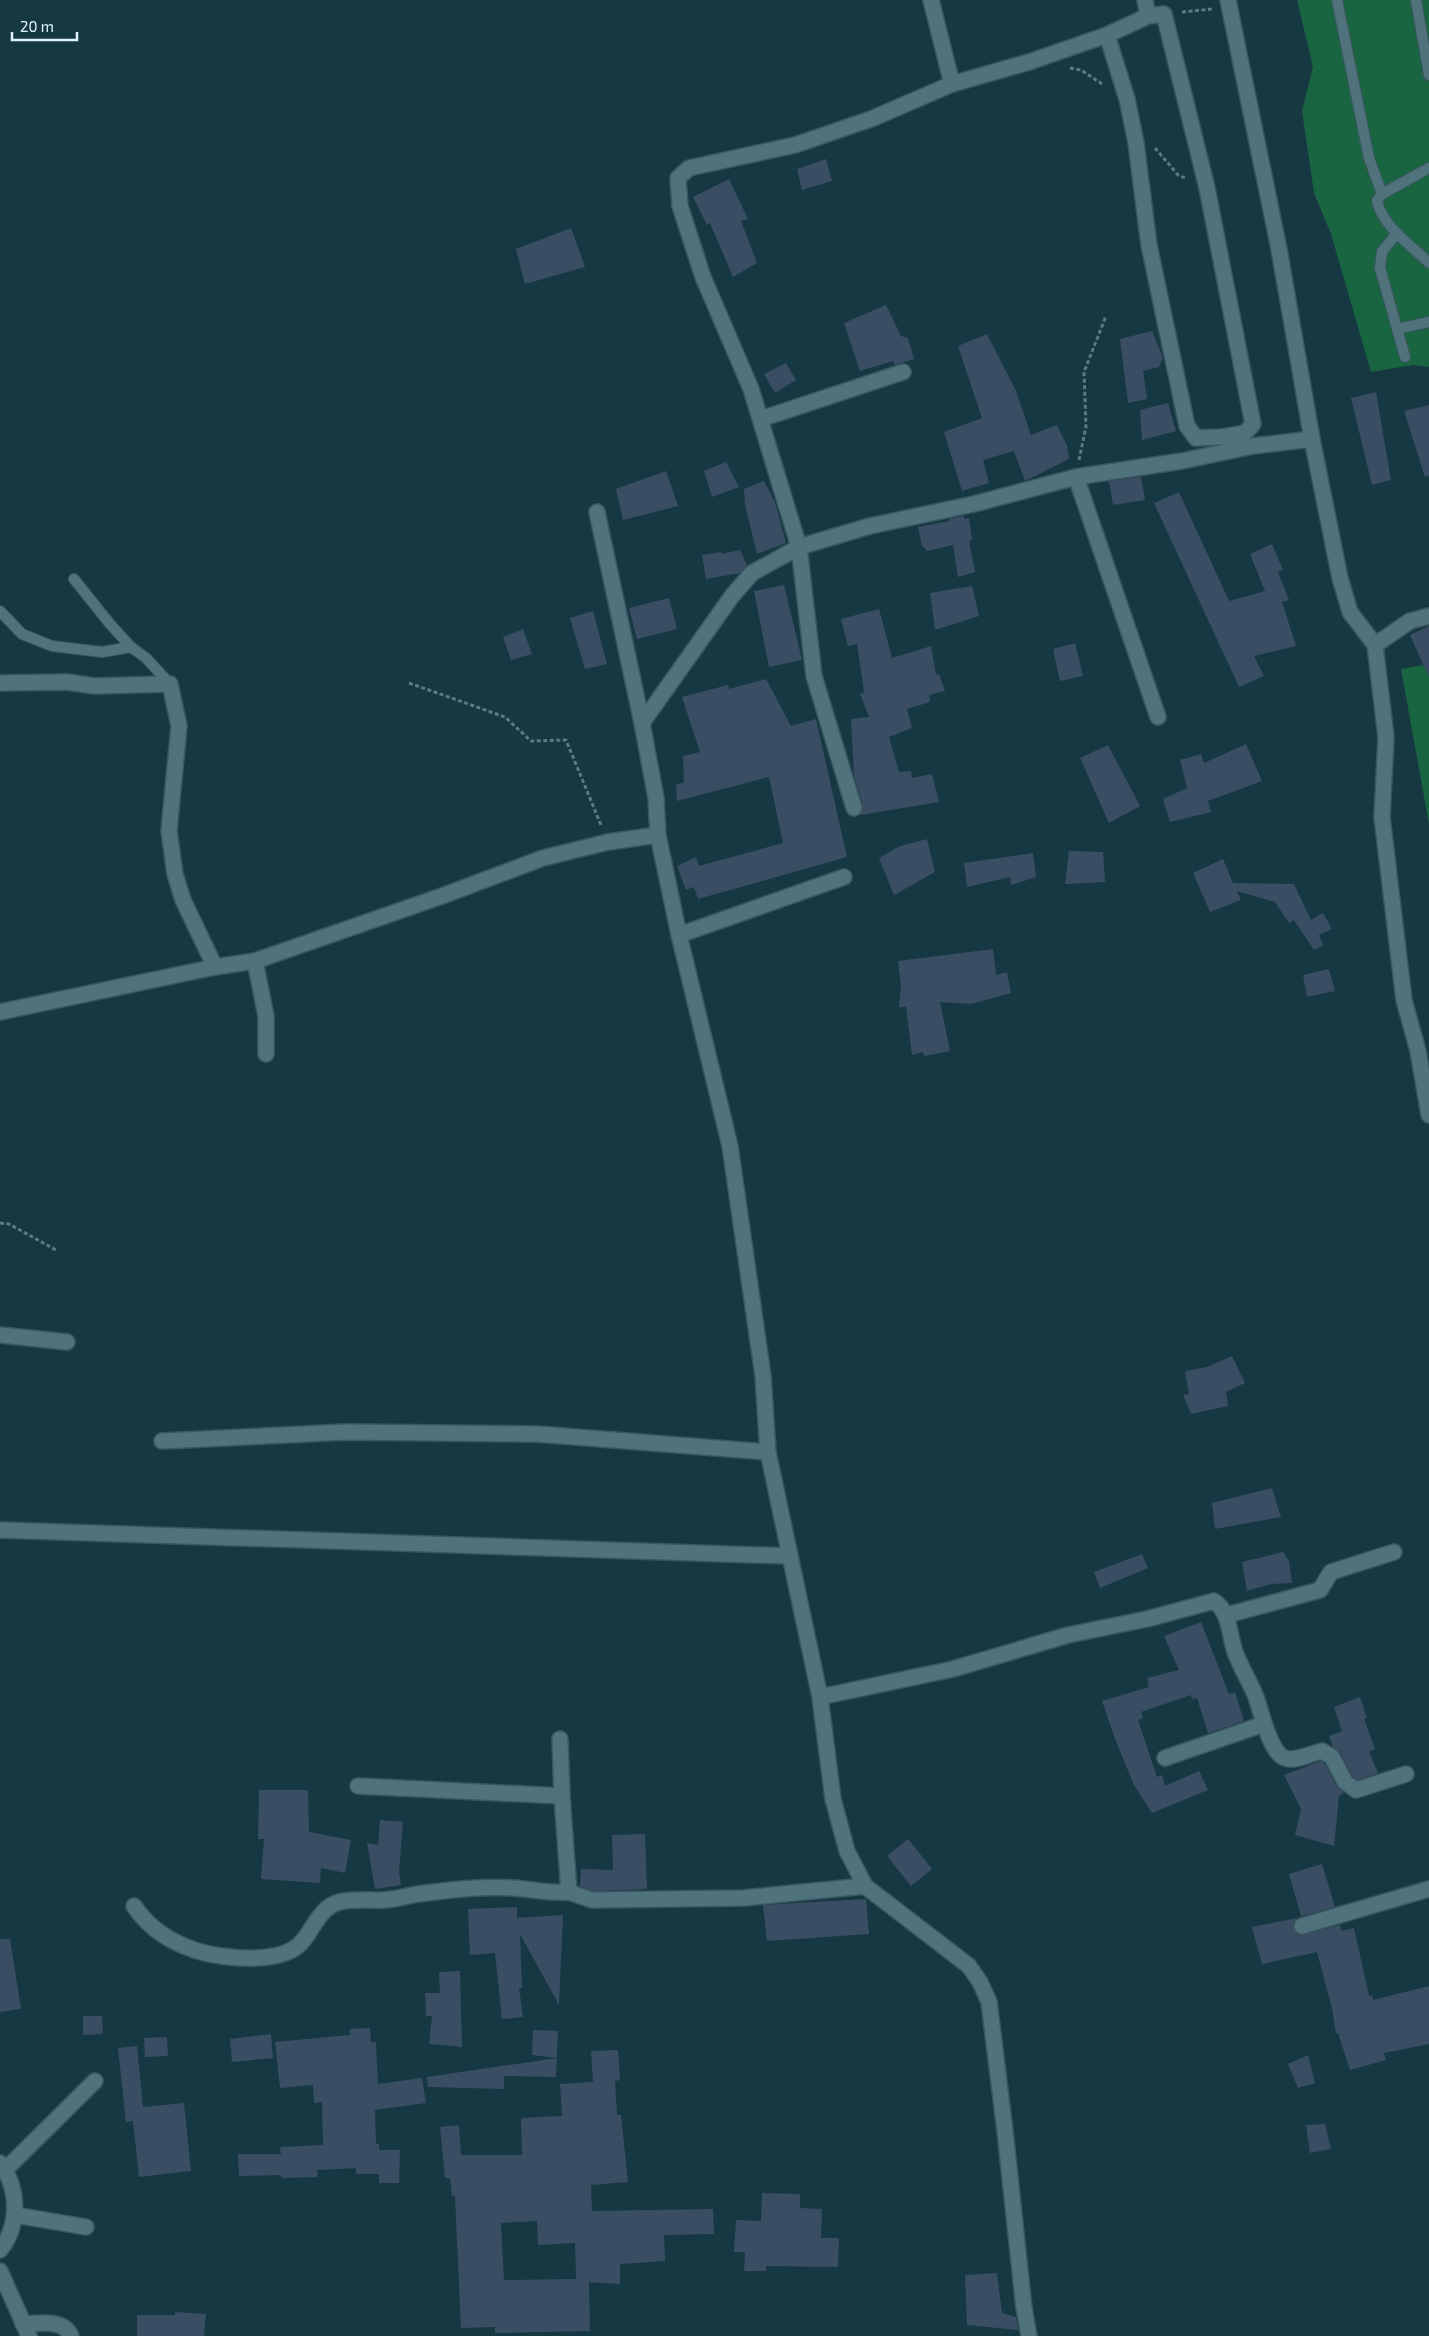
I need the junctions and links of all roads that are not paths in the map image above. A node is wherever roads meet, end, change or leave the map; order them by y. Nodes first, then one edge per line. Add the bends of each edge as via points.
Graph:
1 (931, 0) edge
2 (1145, 0) edge
3 (1337, 0) edge
4 (1416, 0) edge
5 (1229, 3) edge
6 (1148, 16) junction
7 (1107, 35) junction
8 (1429, 75) edge
9 (952, 84) junction
10 (1429, 168) edge
11 (1382, 194) junction
12 (1397, 233) junction
13 (1429, 263) edge
14 (1429, 322) edge
15 (1396, 330) junction
16 (1405, 357) dead end
17 (903, 372) dead end
18 (761, 419) junction
19 (1312, 439) junction
20 (1076, 477) junction
21 (597, 512) dead end
22 (799, 547) junction
23 (74, 578) dead end
24 (0, 611) edge
25 (1429, 616) edge
26 (1375, 645) junction
27 (131, 647) junction
28 (0, 683) edge
29 (170, 684) junction
30 (1158, 717) dead end
31 (642, 724) junction
32 (854, 808) dead end
33 (658, 834) junction
34 (844, 877) dead end
35 (679, 934) junction
36 (255, 961) junction
37 (215, 967) junction
38 (0, 1012) edge
39 (266, 1054) dead end
40 (1429, 1115) edge
41 (0, 1335) edge
42 (67, 1342) dead end
43 (162, 1441) dead end
44 (768, 1452) junction
45 (0, 1530) edge
46 (1394, 1552) dead end
47 (790, 1556) junction
48 (1227, 1615) junction
49 (820, 1697) junction
50 (1264, 1724) junction
51 (560, 1739) dead end
52 (1165, 1758) dead end
53 (1406, 1774) dead end
54 (358, 1786) dead end
55 (562, 1796) junction
56 (864, 1886) junction
57 (1429, 1889) edge
58 (570, 1892) junction
59 (134, 1906) dead end
60 (1302, 1926) dead end
61 (95, 2081) dead end
62 (2, 2166) edge
63 (15, 2215) junction
64 (86, 2227) dead end
65 (0, 2250) edge
66 (0, 2271) edge
67 (26, 2330) edge
68 (72, 2336) edge
69 (1029, 2336) edge

1 - 9 street
2 - 6 street
3 - 11 lane via 1369,158
4 - 8 lane
5 - 19 street via 1279,249
6 - 7 street
6 - 7 street via 1164,14 1207,188 1253,424 1245,433 1196,438 1187,426 1149,245 1136,143
7 - 9 street
9 - 18 street via 871,119 804,142 689,168 678,178 680,206 703,277
10 - 11 lane
11 - 12 lane via 1377,201 1380,212
12 - 13 lane
12 - 15 lane via 1382,252 1380,268
14 - 15 lane
15 - 16 lane
17 - 18 street
18 - 22 street
19 - 20 street
19 - 26 street via 1350,612
20 - 22 street via 974,504 870,526
20 - 30 street
21 - 31 street
22 - 31 street via 752,573 732,596
22 - 32 street via 814,676
23 - 27 lane
24 - 27 lane via 22,634 52,646 102,652
25 - 26 street via 1410,621
26 - 40 street via 1386,736 1382,817 1404,1000 1418,1052
27 - 29 lane
28 - 29 street
29 - 37 street via 179,726 169,831 175,874 183,900
31 - 33 street via 656,798
33 - 35 street
33 - 36 street via 543,858
34 - 35 street
35 - 44 street via 730,1146 762,1376
36 - 37 street
36 - 39 street via 266,1016
37 - 38 street
41 - 42 street
43 - 44 street via 346,1432 537,1434
44 - 47 street
45 - 47 street
46 - 48 street via 1331,1572 1320,1590
47 - 49 street
48 - 49 street via 1214,1601 1068,1635 953,1669
48 - 50 street via 1228,1630 1241,1669
49 - 56 street via 833,1799 847,1851
50 - 52 street
50 - 53 street via 1278,1753 1284,1758 1293,1759 1322,1750 1332,1757 1346,1782 1356,1790
51 - 55 street
54 - 55 street
55 - 58 street
56 - 58 street via 743,1898 592,1900
56 - 69 street via 968,1966 989,2002
57 - 60 street
58 - 59 street via 462,1889 385,1900 338,1902 321,1913 309,1934 293,1950 254,1959 185,1947 162,1934
61 - 62 street
62 - 63 street via 12,2184
63 - 64 street
63 - 65 street via 11,2231
66 - 67 street
67 - 68 street via 42,2323 60,2325

